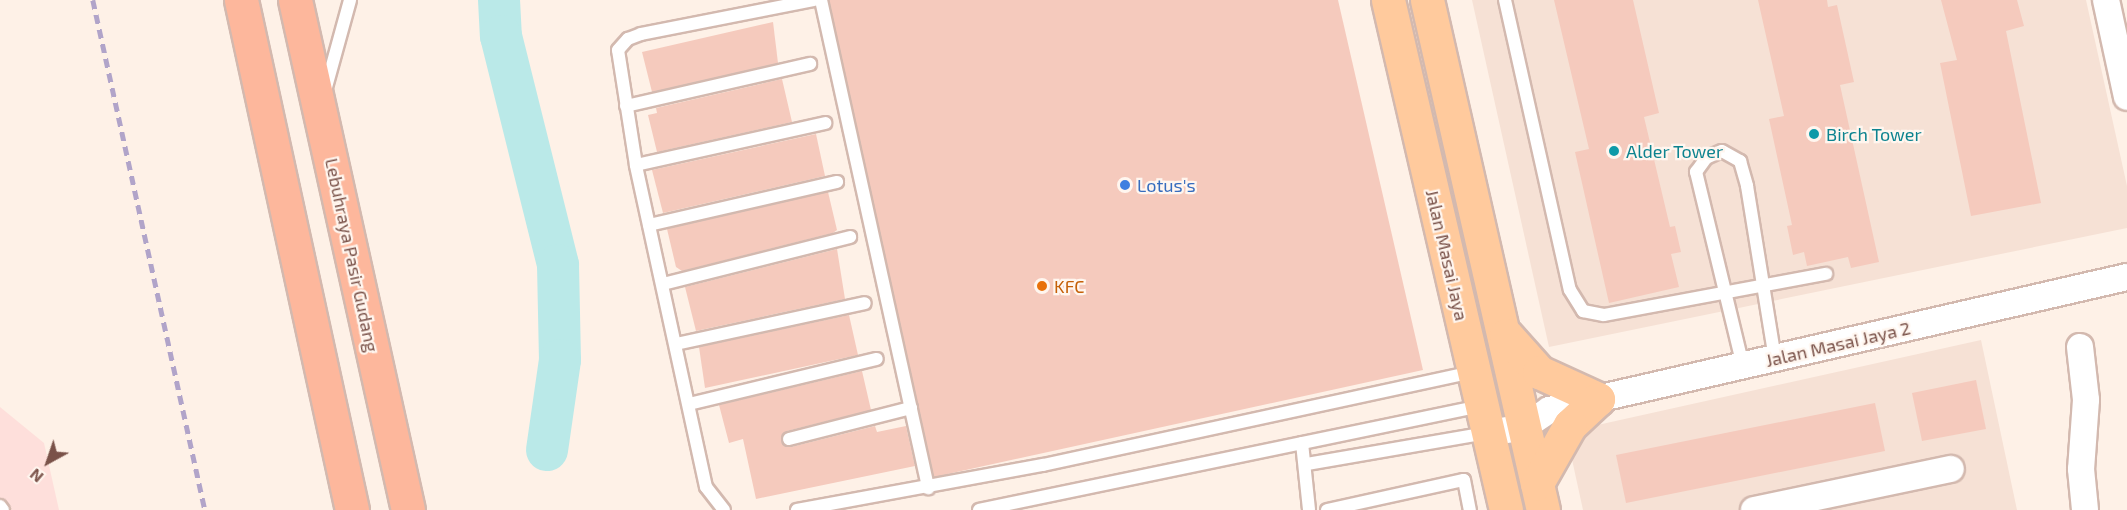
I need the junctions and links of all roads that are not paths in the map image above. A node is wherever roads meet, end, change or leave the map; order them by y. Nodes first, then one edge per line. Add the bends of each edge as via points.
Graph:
1 (242, 0) edge
2 (295, 0) edge
3 (350, 0) edge
4 (814, 0) edge
5 (821, 0) edge
6 (1388, 0) edge
7 (1427, 0) edge
8 (1505, 0) edge
9 (2106, 0) edge
10 (821, 62) junction
11 (2127, 97) edge
12 (626, 106) junction
13 (320, 110) junction
14 (835, 121) junction
15 (636, 165) junction
16 (848, 179) junction
17 (649, 225) junction
18 (860, 235) junction
19 (1826, 273) dead end
20 (2127, 278) edge
21 (663, 284) junction
22 (1761, 288) junction
23 (1726, 294) junction
24 (875, 301) junction
25 (1502, 331) junction
26 (676, 344) junction
27 (2080, 347) dead end
28 (887, 356) junction
29 (1775, 358) junction
30 (1743, 366) junction
31 (1474, 372) junction
32 (1598, 399) junction
33 (689, 404) junction
34 (911, 408) junction
35 (1530, 412) junction
36 (1485, 419) junction
37 (789, 439) dead end
38 (1302, 443) junction
39 (1307, 464) junction
40 (1951, 469) dead end
41 (928, 488) junction
42 (1540, 497) edge
43 (0, 506) edge
44 (3, 510) edge
45 (352, 510) edge
46 (408, 510) edge
47 (724, 510) edge
48 (797, 510) edge
49 (979, 510) edge
50 (1309, 510) edge
51 (1327, 510) edge
52 (1470, 510) edge
53 (1506, 510) edge
54 (1754, 510) edge
55 (2085, 510) edge

1 - 45 highway
2 - 13 highway, Lebuhraya Pasir Gudang
3 - 13 lane
4 - 12 lane via 628,39 618,50
5 - 10 lane
6 - 31 main road, Jalan Masai Jaya
7 - 25 main road, Jalan Masai Jaya
8 - 23 lane via 1570,290 1582,311 1604,315
9 - 11 street
10 - 12 lane
10 - 14 lane
12 - 15 lane
13 - 46 highway, Lebuhraya Pasir Gudang
14 - 15 lane
14 - 16 lane
15 - 17 lane
16 - 17 lane
16 - 18 lane
17 - 21 lane
18 - 21 lane
18 - 24 lane
19 - 22 lane
20 - 29 street, Jalan Masai Jaya 2
21 - 26 lane
22 - 23 lane
22 - 23 lane via 1740,161 1722,151 1706,158 1696,172
22 - 29 lane
23 - 30 lane
24 - 26 lane
24 - 28 lane
25 - 32 main road via 1539,372
25 - 35 main road, Jalan Masai Jaya
26 - 33 lane
27 - 55 street via 2086,400 2081,469
28 - 33 lane
28 - 34 lane
29 - 30 street, Jalan Masai Jaya 2
30 - 32 street, Jalan Masai Jaya 2
31 - 36 main road, Jalan Masai Jaya
31 - 41 lane
32 - 35 street, Jalan Masai Jaya 2
32 - 42 main road via 1559,439
33 - 47 lane via 706,487
34 - 37 lane
34 - 41 lane
35 - 36 street, Jalan Masai Jaya 2
35 - 42 main road, Jalan Masai Jaya
36 - 38 lane
36 - 39 lane
36 - 53 main road, Jalan Masai Jaya
38 - 39 lane
38 - 49 lane
39 - 50 lane
40 - 54 street
41 - 48 lane
43 - 44 lane
51 - 52 lane via 1464,480

